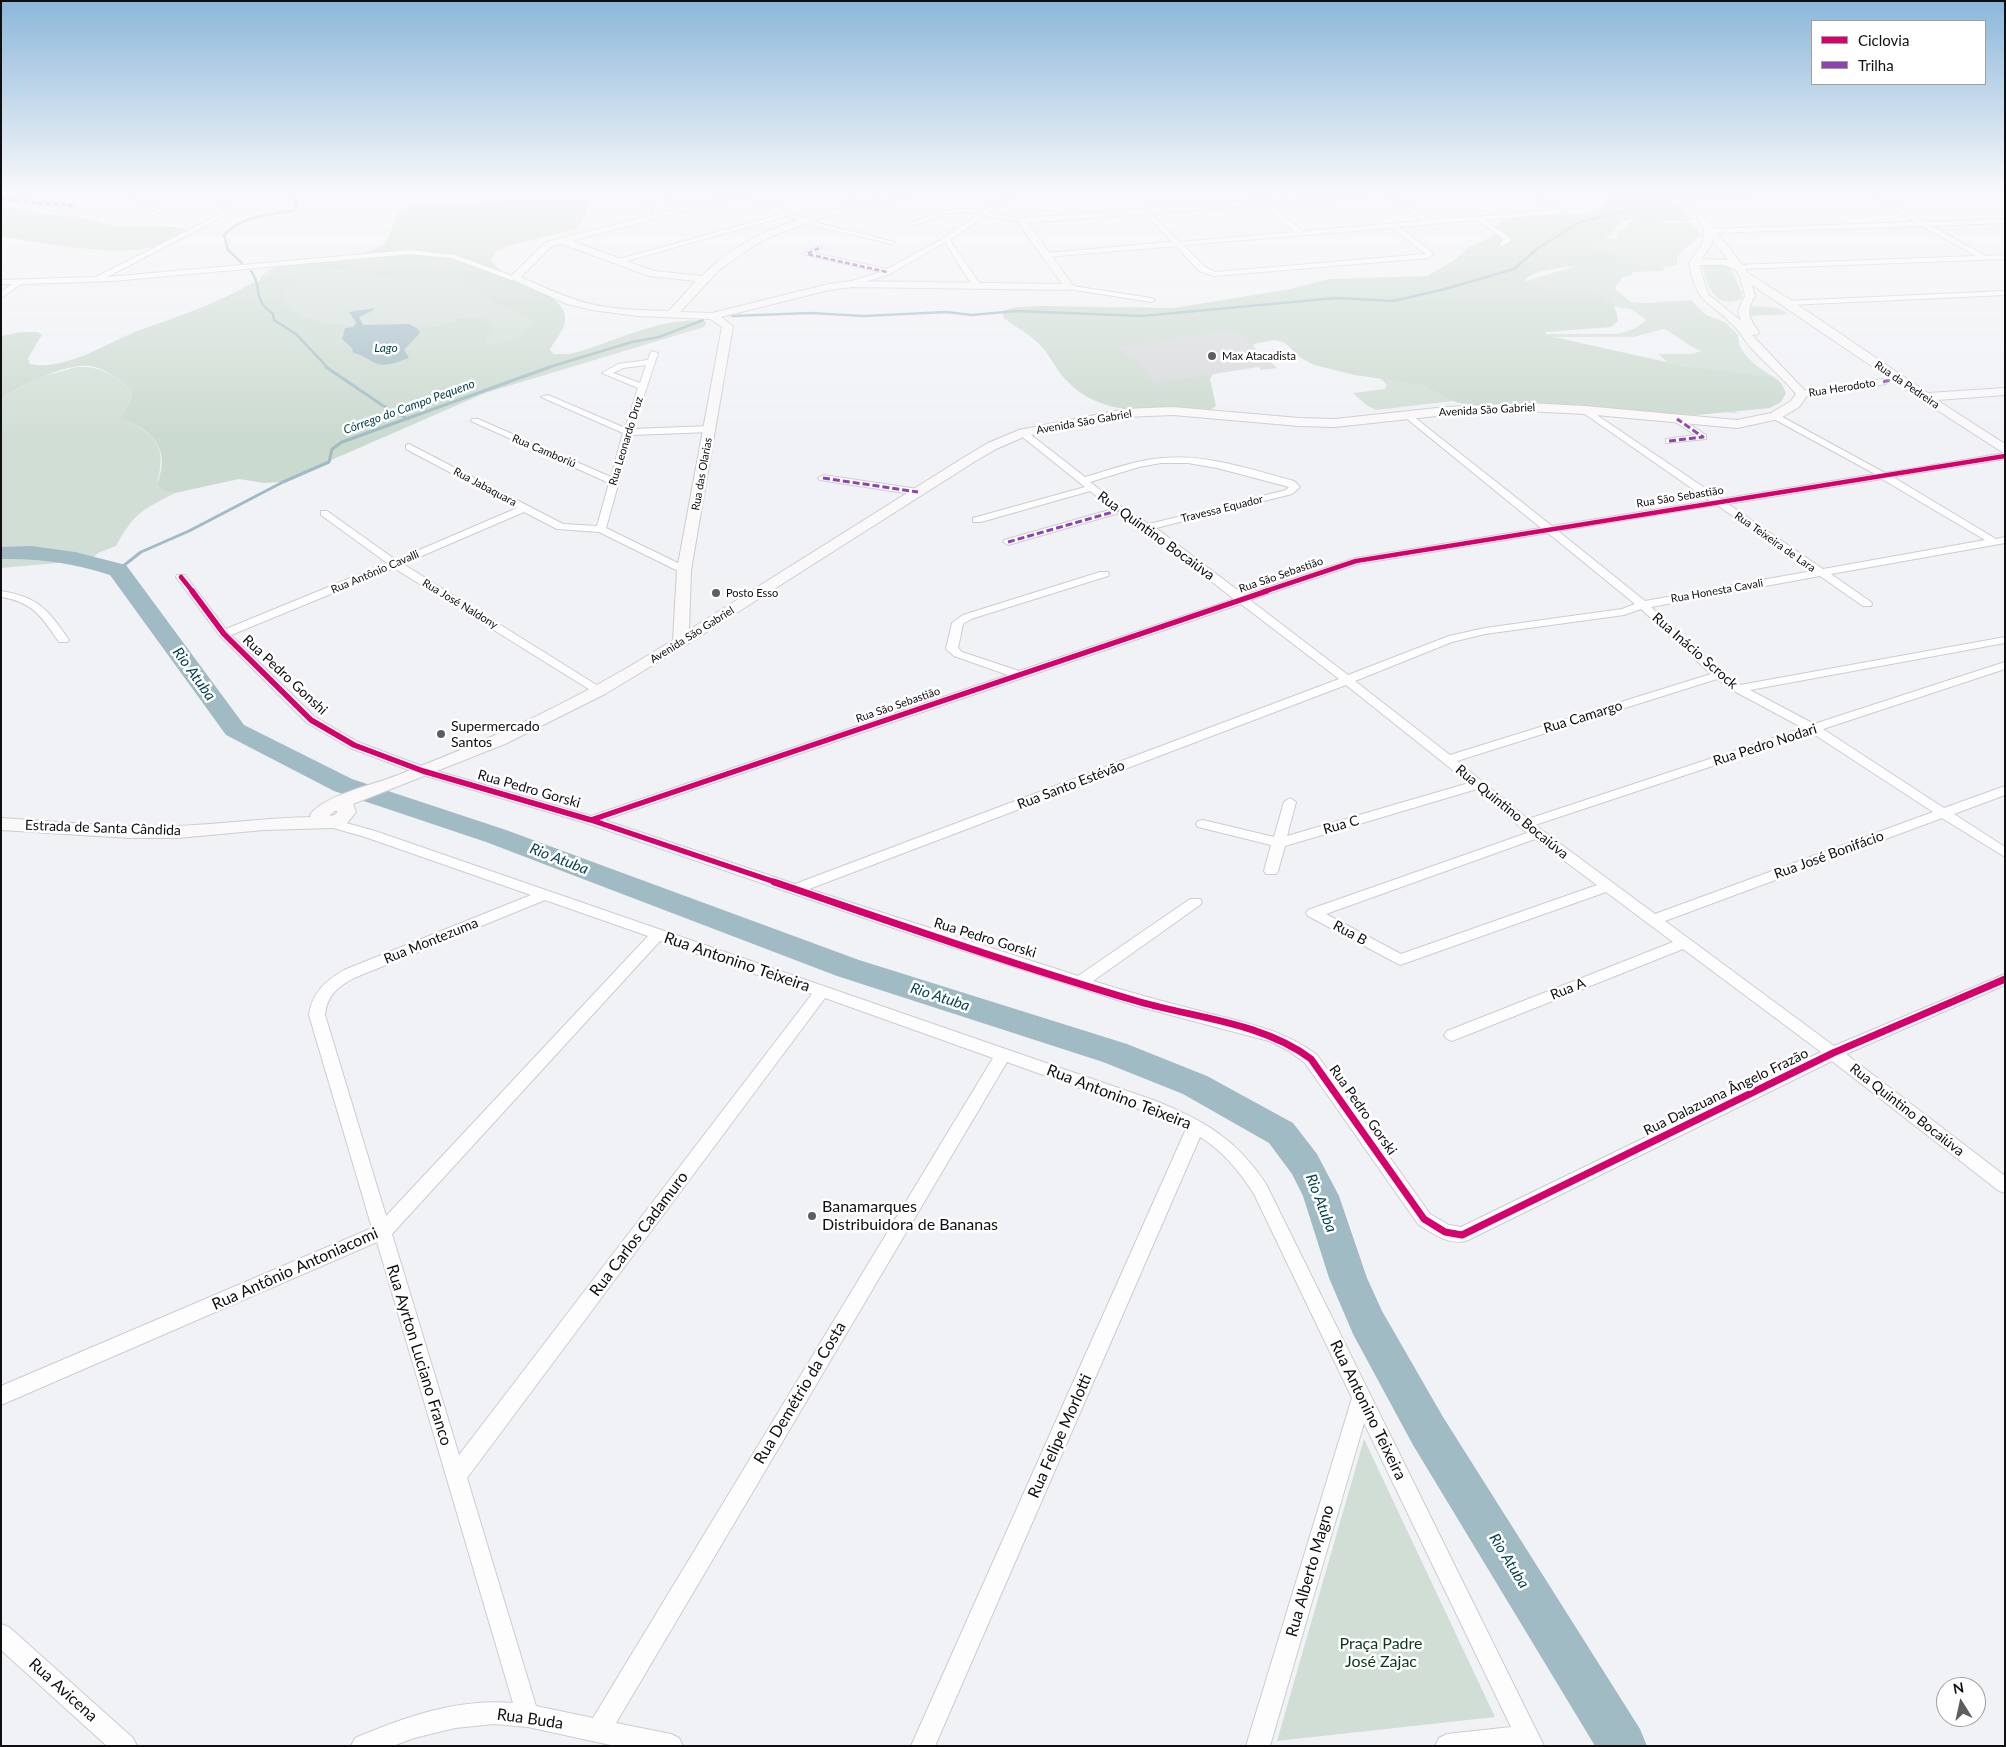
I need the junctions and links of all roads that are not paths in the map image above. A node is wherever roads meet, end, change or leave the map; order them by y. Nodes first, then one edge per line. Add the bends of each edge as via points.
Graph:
1 (105, 276) edge
2 (146, 276) edge
3 (507, 276) edge
4 (516, 276) edge
5 (668, 276) edge
6 (709, 276) edge
7 (877, 276) edge
8 (970, 276) edge
9 (1061, 276) edge
10 (1697, 276) edge
11 (1743, 276) edge
12 (1749, 276) edge
13 (514, 278) junction
14 (705, 279) junction
15 (96, 280) junction
16 (1, 282) edge
17 (19, 282) junction
18 (852, 284) junction
19 (977, 286) junction
20 (1069, 287) junction
21 (2005, 293) edge
22 (1, 296) edge
23 (1704, 297) junction
24 (1151, 300) dead end
25 (1747, 301) junction
26 (1764, 302) junction
27 (1788, 303) junction
28 (672, 314) junction
29 (712, 316) junction
30 (1809, 319) junction
31 (1766, 356) junction
32 (1883, 382) dead end
33 (643, 387) junction
34 (2005, 391) edge
35 (1802, 394) junction
36 (1924, 396) junction
37 (545, 397) dead end
38 (1585, 410) junction
39 (1409, 416) junction
40 (1775, 416) junction
41 (1677, 419) junction
42 (475, 421) dead end
43 (710, 429) junction
44 (628, 432) junction
45 (1022, 433) junction
46 (1669, 442) dead end
47 (409, 447) dead end
48 (2005, 450) edge
49 (2005, 456) edge
50 (1883, 475) junction
51 (823, 478) dead end
52 (614, 481) junction
53 (1082, 481) junction
54 (1091, 488) junction
55 (918, 492) junction
56 (1717, 501) junction
57 (524, 508) junction
58 (1120, 510) junction
59 (324, 512) dead end
60 (977, 520) dead end
61 (1148, 528) junction
62 (601, 529) junction
63 (1547, 529) junction
64 (2000, 541) edge
65 (1008, 542) dead end
66 (394, 564) junction
67 (684, 570) junction
68 (1104, 574) dead end
69 (1820, 574) junction
70 (181, 577) dead end
71 (1, 594) edge
72 (1241, 599) junction
73 (1866, 604) dead end
74 (1643, 605) junction
75 (224, 634) junction
76 (64, 640) dead end
77 (2005, 640) edge
78 (681, 642) junction
79 (2005, 665) edge
80 (1019, 675) junction
81 (1719, 675) junction
82 (1347, 680) junction
83 (1738, 689) junction
84 (599, 691) junction
85 (1814, 729) junction
86 (1447, 760) junction
87 (423, 771) junction
88 (1479, 784) junction
89 (2005, 790) edge
90 (1290, 802) dead end
91 (334, 813) junction
92 (1942, 813) junction
93 (591, 820) junction
94 (1, 824) edge
95 (1203, 824) dead end
96 (1526, 824) junction
97 (370, 834) junction
98 (1537, 834) junction
99 (1279, 843) junction
100 (2005, 853) edge
101 (1270, 871) dead end
102 (1609, 886) junction
103 (795, 889) junction
104 (544, 895) junction
105 (1195, 902) dead end
106 (1653, 920) junction
107 (658, 934) junction
108 (1685, 943) junction
109 (2005, 978) edge
110 (1081, 982) junction
111 (822, 991) junction
112 (322, 994) joint
113 (1452, 1035) dead end
114 (1833, 1053) junction
115 (1003, 1055) junction
116 (1196, 1126) junction
117 (2005, 1186) edge
118 (382, 1232) junction
119 (1462, 1235) joint
120 (1, 1396) edge
121 (1362, 1397) junction
122 (456, 1476) junction
123 (1, 1635) edge
124 (528, 1716) junction
125 (598, 1731) junction
126 (1530, 1741) edge
127 (661, 1745) edge
128 (125, 1746) edge
129 (363, 1746) edge
130 (923, 1746) edge
131 (1258, 1746) edge
132 (1447, 1746) edge

1 - 15 street
2 - 15 street
3 - 13 street
4 - 13 main road
5 - 14 main road
6 - 14 main road
7 - 18 street
8 - 19 street
9 - 20 main road
10 - 23 main road
11 - 25 main road via 1750,296
12 - 27 main road, Rua da Pedreira
13 - 28 main road via 592,307
14 - 28 main road
15 - 17 street
16 - 17 street
17 - 22 street
18 - 19 main road
18 - 29 main road
19 - 20 main road
20 - 24 street
21 - 27 street
23 - 25 main road via 1729,302
23 - 31 main road via 1737,323
25 - 26 main road, Rua da Pedreira
25 - 31 main road via 1742,313
26 - 27 main road
26 - 30 main road, Rua da Pedreira via 1786,307
27 - 30 main road, Rua da Pedreira
28 - 29 main road
29 - 43 main road, Rua das Olarias via 728,326
30 - 36 main road, Rua da Pedreira
31 - 35 main road
32 - 35 street, Rua Herodoto
33 - 33 street, Rua Leonardo Druz via 652,357 606,372
33 - 44 street, Rua Leonardo Druz
34 - 36 main road
35 - 40 main road, Avenida São Gabriel via 1788,410
36 - 48 main road, Rua da Pedreira
37 - 44 street
38 - 39 main road, Avenida São Gabriel via 1526,407
38 - 41 main road, Avenida São Gabriel
38 - 56 street, Rua Teixeira de Lara
39 - 45 main road, Avenida São Gabriel via 1326,422 1151,411 1106,416
39 - 63 street, Rua Inácio Scrock
40 - 41 main road, Avenida São Gabriel via 1737,424
40 - 50 street
41 - 46 street via 1702,437
42 - 52 street, Rua Camboriú
43 - 44 street
43 - 67 main road, Rua das Olarias
44 - 52 street, Rua Leonardo Druz
45 - 53 street, Rua Quintino Bocaiúva
45 - 55 main road, Avenida São Gabriel via 992,446
47 - 57 street, Rua Jabaquara
49 - 50 street, Rua São Sebastião
50 - 56 street, Rua São Sebastião
50 - 64 street
51 - 55 street
52 - 62 street, Rua Leonardo Druz
53 - 54 street, Rua Quintino Bocaiúva
53 - 61 street, Travessa Equador via 1142,464 1172,460 1202,462 1291,483 1295,487 1290,492
54 - 58 street, Rua Quintino Bocaiúva
54 - 60 street
55 - 78 main road, Avenida São Gabriel
56 - 63 street, Rua São Sebastião
56 - 69 street, Rua Teixeira de Lara
57 - 62 street, Rua Jabaquara via 561,526
57 - 66 street, Rua Antônio Cavalli
58 - 61 street, Rua Quintino Bocaiúva
58 - 65 street
59 - 66 street, Rua José Naldony
61 - 72 street, Rua Quintino Bocaiúva
62 - 67 street
63 - 72 street, Rua São Sebastião via 1356,561
63 - 74 street, Rua Inácio Scrock
64 - 69 street, Rua Honesta Cavali
66 - 75 street, Rua Antônio Cavalli
66 - 84 street, Rua José Naldony
67 - 78 main road, Rua das Olarias
68 - 80 street via 967,617 958,623 952,649
69 - 73 street, Rua Teixeira de Lara
69 - 74 street, Rua Honesta Cavali
70 - 75 street, Rua Pedro Gonshi
71 - 76 street via 21,597 37,605
72 - 80 street, Rua São Sebastião
72 - 82 street, Rua Quintino Bocaiúva
74 - 81 street, Rua Inácio Scrock
74 - 82 street, Rua Honesta Cavali via 1624,612 1449,639
75 - 87 street, Rua Pedro Gonshi via 311,720 354,745
77 - 83 street
78 - 84 main road, Avenida São Gabriel
79 - 85 street, Rua Pedro Nodari
80 - 93 street, Rua São Sebastião
81 - 83 street, Rua Inácio Scrock
81 - 86 street, Rua Camargo
82 - 86 street, Rua Quintino Bocaiúva
82 - 103 street, Rua Santo Estévão
83 - 85 street, Rua Inácio Scrock
84 - 87 main road, Avenida São Gabriel via 499,740
85 - 92 street, Rua Inácio Scrock
85 - 96 street, Rua Pedro Nodari
86 - 88 street, Rua Quintino Bocaiúva
87 - 91 main road, Avenida São Gabriel via 364,794
87 - 93 street, Rua Pedro Gorski
88 - 96 street, Rua Quintino Bocaiúva
88 - 99 street, Rua C
89 - 92 street, Rua José Bonifácio
90 - 99 street
91 - 94 main road, Estrada de Santa Cândida via 208,830 152,832
91 - 97 street, Rua Antonino Teixeira
91 - 97 street, Rua Antonino Teixeira
92 - 100 street, Rua Inácio Scrock
92 - 106 street, Rua José Bonifácio
93 - 103 street, Rua Pedro Gorski
95 - 99 street
96 - 98 street, Rua Quintino Bocaiúva
97 - 104 street, Rua Antonino Teixeira
98 - 102 street, Rua Quintino Bocaiúva
98 - 102 street, Rua B via 1313,913 1400,960
99 - 101 street
102 - 106 street, Rua Quintino Bocaiúva
103 - 110 street, Rua Pedro Gorski
104 - 107 street, Rua Antonino Teixeira
104 - 112 street, Rua Montezuma via 350,974
105 - 110 street
106 - 108 street, Rua Quintino Bocaiúva
107 - 111 street, Rua Antonino Teixeira
107 - 118 street, Rua Antônio Antoniacomi
108 - 113 street, Rua A
108 - 114 street, Rua Quintino Bocaiúva
109 - 114 street, Rua Dalazuana Ângelo Frazão
110 - 119 street, Rua Pedro Gorski via 1141,1002 1273,1036 1295,1047 1312,1059 1424,1220 1444,1232
111 - 115 street, Rua Antonino Teixeira
111 - 122 street, Rua Carlos Cadamuro
112 - 118 street, Rua Ayrton Luciano Franco via 317,1015
114 - 117 street, Rua Quintino Bocaiúva
114 - 119 street, Rua Dalazuana Ângelo Frazão
115 - 116 street, Rua Antonino Teixeira via 1150,1106
115 - 125 street, Rua Demétrio da Costa
116 - 121 street, Rua Antonino Teixeira via 1235,1153 1249,1170
116 - 130 street, Rua Felipe Morlotti
118 - 120 street, Rua Antônio Antoniacomi
118 - 122 street, Rua Ayrton Luciano Franco
121 - 126 street, Rua Antonino Teixeira
121 - 131 street, Rua Alberto Magno
122 - 124 street, Rua Ayrton Luciano Franco
123 - 128 street, Rua Avicena
124 - 125 street, Rua Buda
124 - 129 street, Rua Buda via 494,1713 455,1717 414,1726
125 - 127 street, Rua Buda
126 - 132 street

